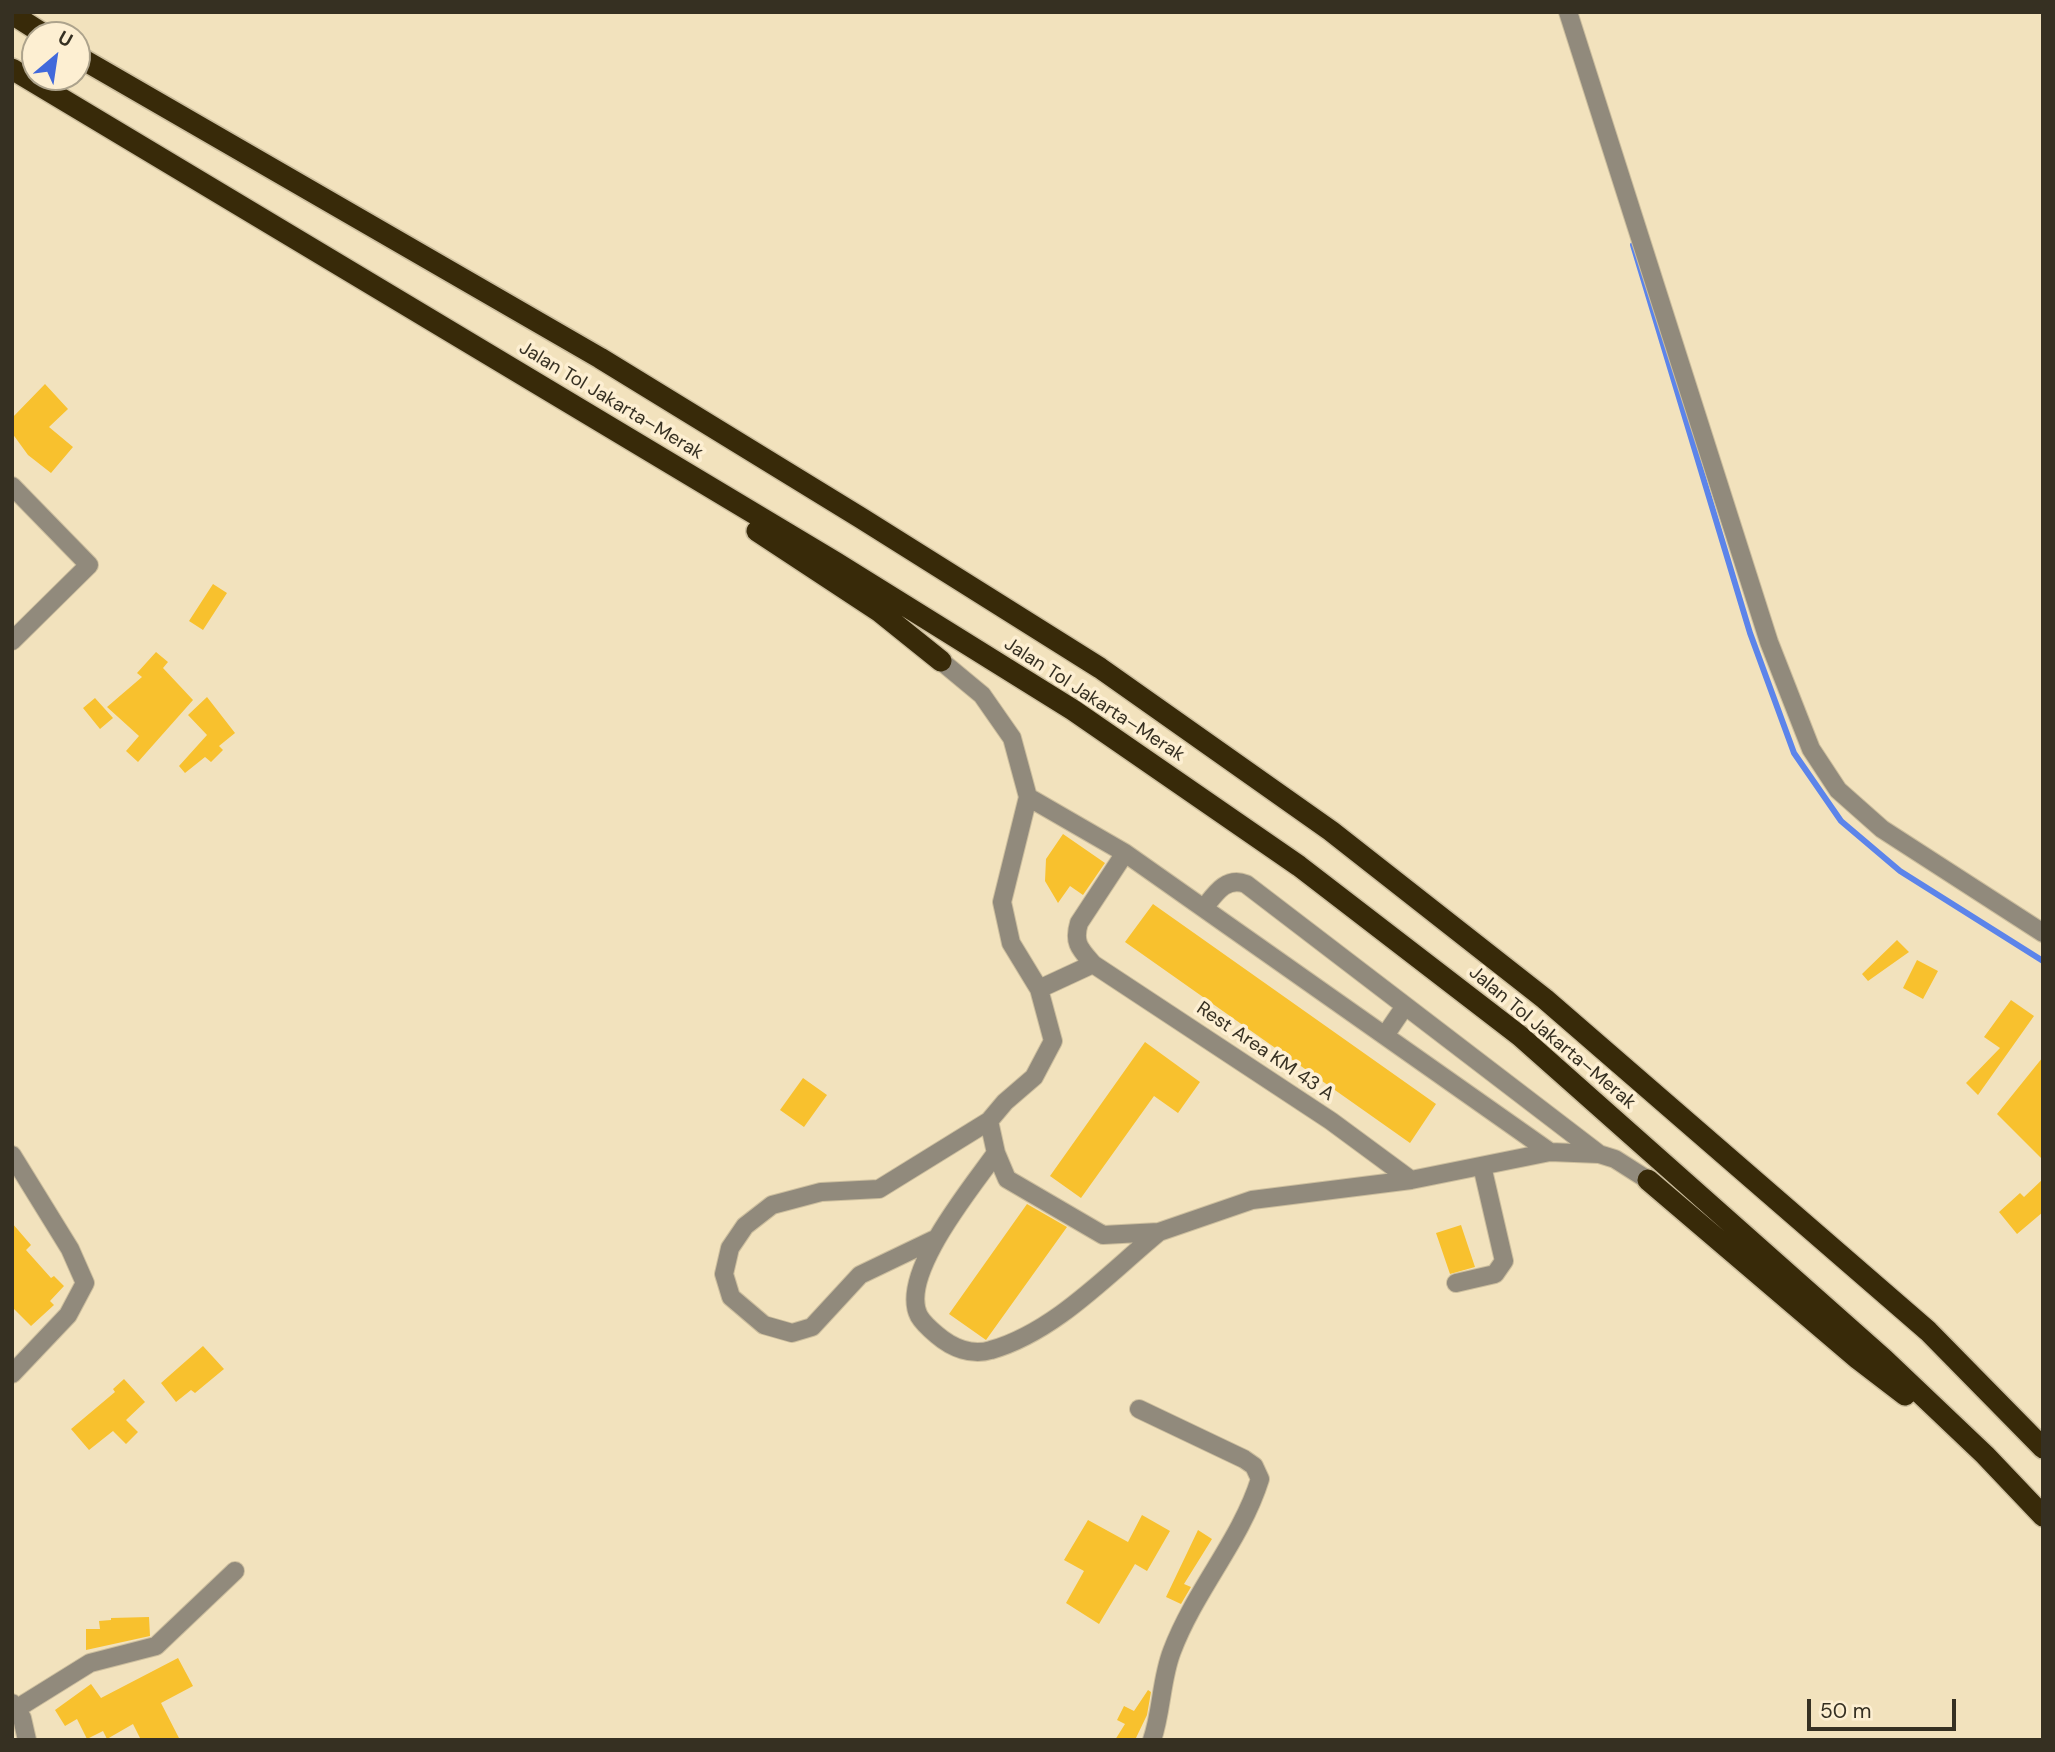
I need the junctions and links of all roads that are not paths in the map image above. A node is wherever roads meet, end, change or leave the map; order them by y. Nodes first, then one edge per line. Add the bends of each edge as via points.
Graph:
1 (1568, 12) edge
2 (91, 64) edge
3 (12, 69) edge
4 (578, 407) junction
5 (12, 486) edge
6 (12, 641) edge
7 (941, 661) joint
8 (1028, 797) junction
9 (1125, 853) junction
10 (1204, 908) junction
11 (2043, 933) edge
12 (1093, 964) junction
13 (1038, 989) junction
14 (1405, 1006) junction
15 (1386, 1034) junction
16 (989, 1121) junction
17 (1550, 1152) junction
18 (996, 1153) junction
19 (1599, 1154) junction
20 (12, 1155) edge
21 (1482, 1166) junction
22 (1410, 1180) junction
23 (1648, 1180) joint
24 (1159, 1232) junction
25 (935, 1239) junction
26 (1456, 1283) dead end
27 (12, 1374) edge
28 (1139, 1409) dead end
29 (2043, 1448) edge
30 (1985, 1455) junction
31 (2043, 1516) edge
32 (234, 1571) dead end
33 (14, 1706) edge
34 (27, 1740) edge
35 (1152, 1740) edge

1 - 11 street via 1769,642 1811,749 1838,790 1882,829
2 - 29 highway, Jalan Tol Jakarta–Merak via 600,358 861,518 1100,668 1331,831 1545,999 1927,1331
3 - 4 highway, Jalan Tol Jakarta–Merak
4 - 7 highway via 880,612
4 - 30 highway, Jalan Tol Jakarta–Merak via 1073,710 1299,866 1520,1036 1884,1359
5 - 6 street via 89,565
7 - 8 street via 982,695 1012,738
8 - 9 street
8 - 13 street via 1002,902 1011,943
9 - 10 street
9 - 12 street, Rest Area KM 43 A via 1079,923 1076,943
10 - 14 street via 1219,889 1234,881 1246,884
10 - 15 street
12 - 13 street
12 - 22 street, Rest Area KM 43 A via 1331,1121
13 - 16 street via 1053,1041 1034,1077
14 - 15 street
14 - 19 street
15 - 17 street
16 - 18 street
16 - 25 street via 879,1189 821,1192 772,1205 745,1227 730,1248 724,1274 731,1297 764,1325 792,1333 812,1327 860,1275
17 - 19 street
17 - 21 street
18 - 24 street via 1007,1179 1103,1235
18 - 25 street
19 - 23 street
20 - 27 street via 70,1249 85,1283 68,1315
21 - 22 street
21 - 26 street via 1504,1261 1495,1273
22 - 24 street via 1252,1200
23 - 30 highway via 1858,1359
24 - 25 street via 1046,1324 992,1350 972,1353 941,1338 919,1317 919,1276
28 - 35 street via 1254,1466 1260,1479 1243,1520 1171,1652
30 - 31 highway, Jalan Tol Jakarta–Merak
32 - 33 street via 156,1646 90,1663
33 - 34 street

